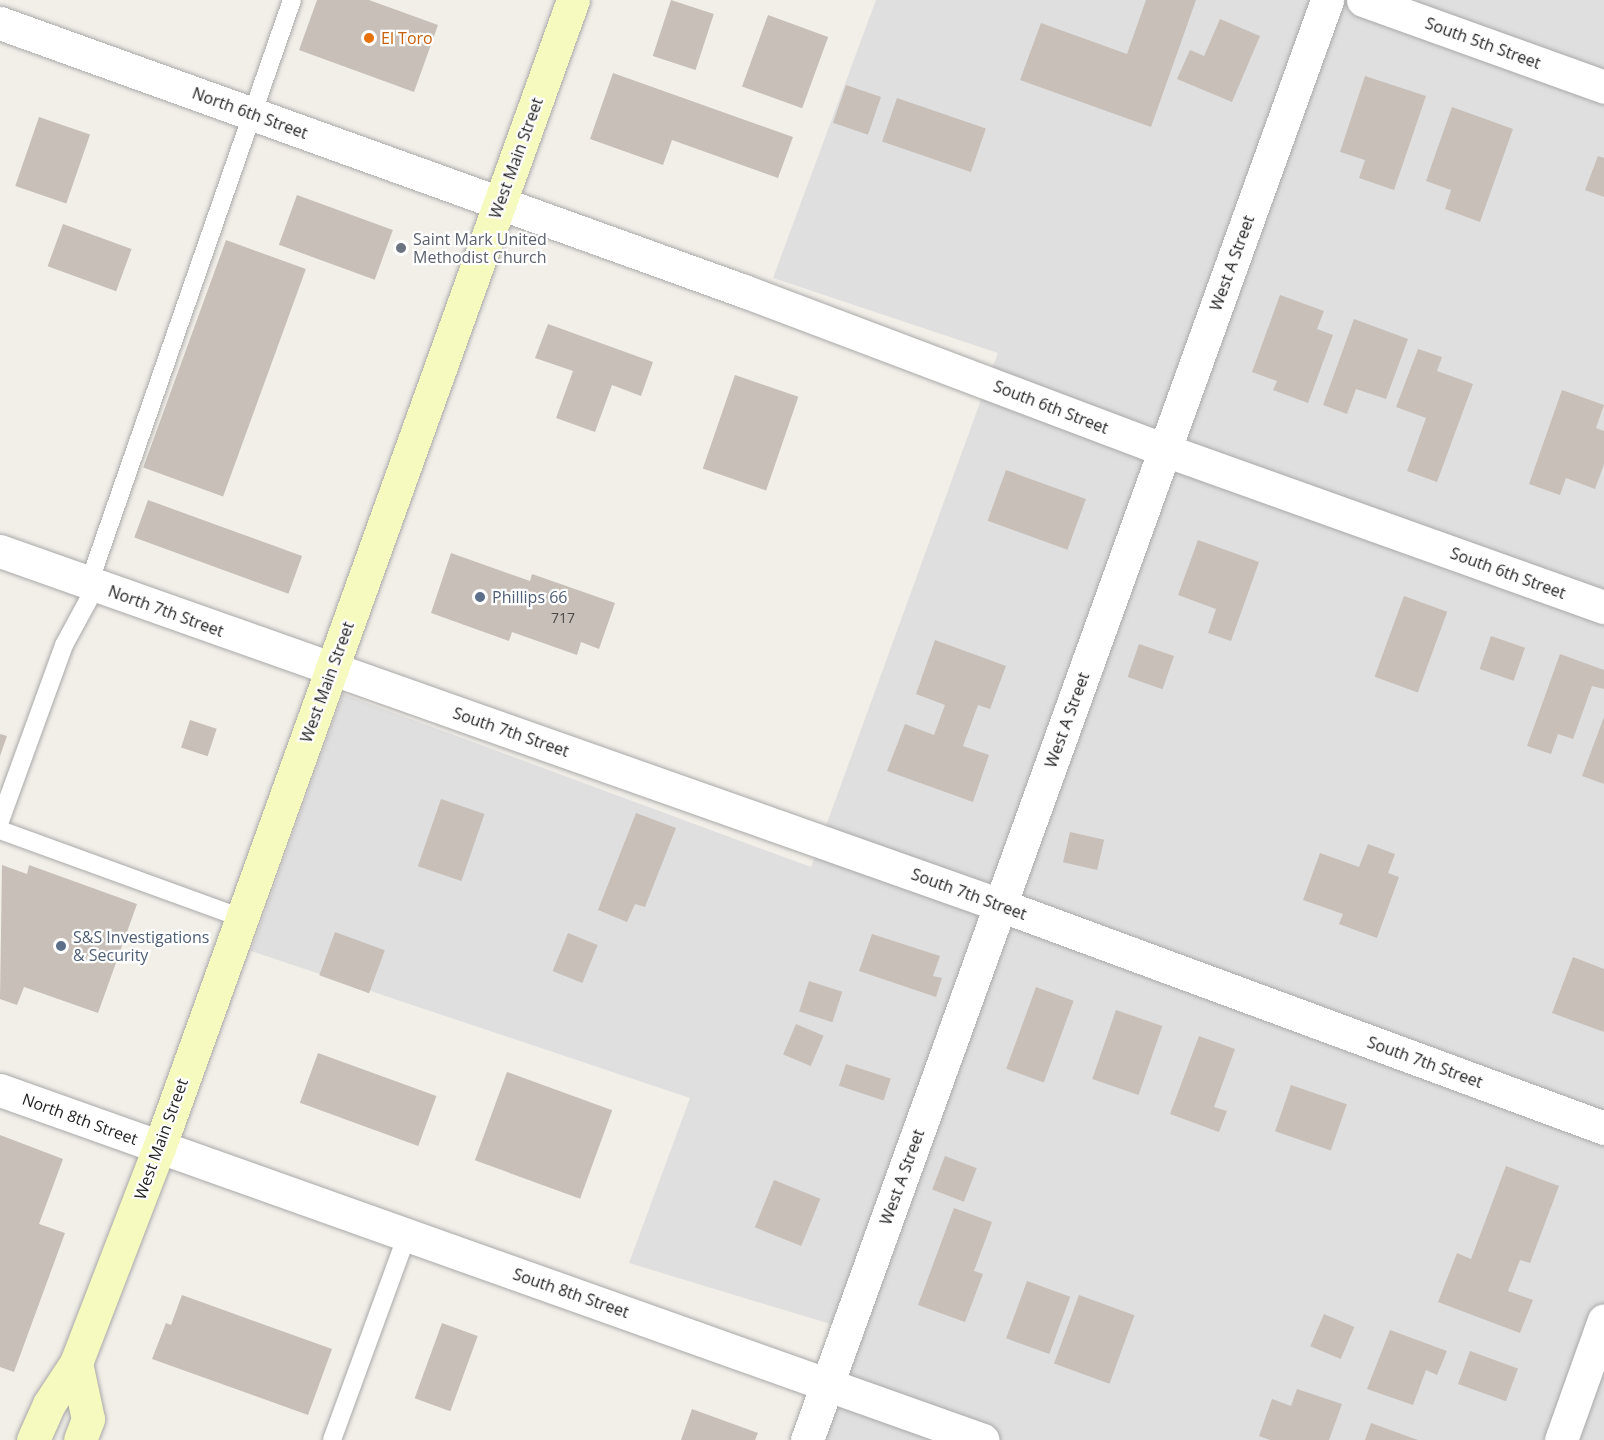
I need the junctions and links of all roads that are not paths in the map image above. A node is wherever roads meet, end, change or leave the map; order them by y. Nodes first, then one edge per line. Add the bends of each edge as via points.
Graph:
1 (292, 0) edge
2 (573, 0) edge
3 (1327, 0) edge
4 (1363, 0) edge
5 (0, 23) edge
6 (1604, 87) edge
7 (252, 114) junction
8 (500, 203) junction
9 (1165, 450) junction
10 (0, 551) edge
11 (92, 585) junction
12 (1604, 607) edge
13 (331, 671) junction
14 (0, 820) edge
15 (0, 830) edge
16 (1000, 905) junction
17 (242, 918) junction
18 (0, 1089) edge
19 (1604, 1128) edge
20 (159, 1148) junction
21 (407, 1235) junction
22 (1604, 1320) edge
23 (76, 1363) junction
24 (828, 1383) junction
25 (10, 1440) edge
26 (33, 1440) edge
27 (80, 1440) edge
28 (332, 1440) edge
29 (807, 1440) edge
30 (983, 1440) edge
31 (1561, 1440) edge

1 - 7 lane
2 - 8 main road, West Main Street
3 - 9 street, West A Street
4 - 6 street, South 5th Street
5 - 7 street, North 6th Street
7 - 8 street, North 6th Street
7 - 11 lane
8 - 9 street, South 6th Street
8 - 13 main road, West Main Street
9 - 12 street, South 6th Street
9 - 16 street, West A Street
10 - 11 street, North 7th Street
11 - 13 street, North 7th Street
11 - 14 lane via 64,645
13 - 16 street, South 7th Street via 581,755
13 - 17 main road, West Main Street
15 - 17 lane
16 - 19 street, South 7th Street
16 - 24 street, West A Street
17 - 20 main road, West Main Street
18 - 20 street, North 8th Street
20 - 21 street, South 8th Street
20 - 23 main road, West Main Street
21 - 24 street, South 8th Street
21 - 28 lane
22 - 31 street
23 - 25 main road via 45,1380
23 - 26 main road, West Main Street via 49,1404
23 - 27 main road via 88,1419
24 - 29 street, West A Street
24 - 30 street, South 8th Street

